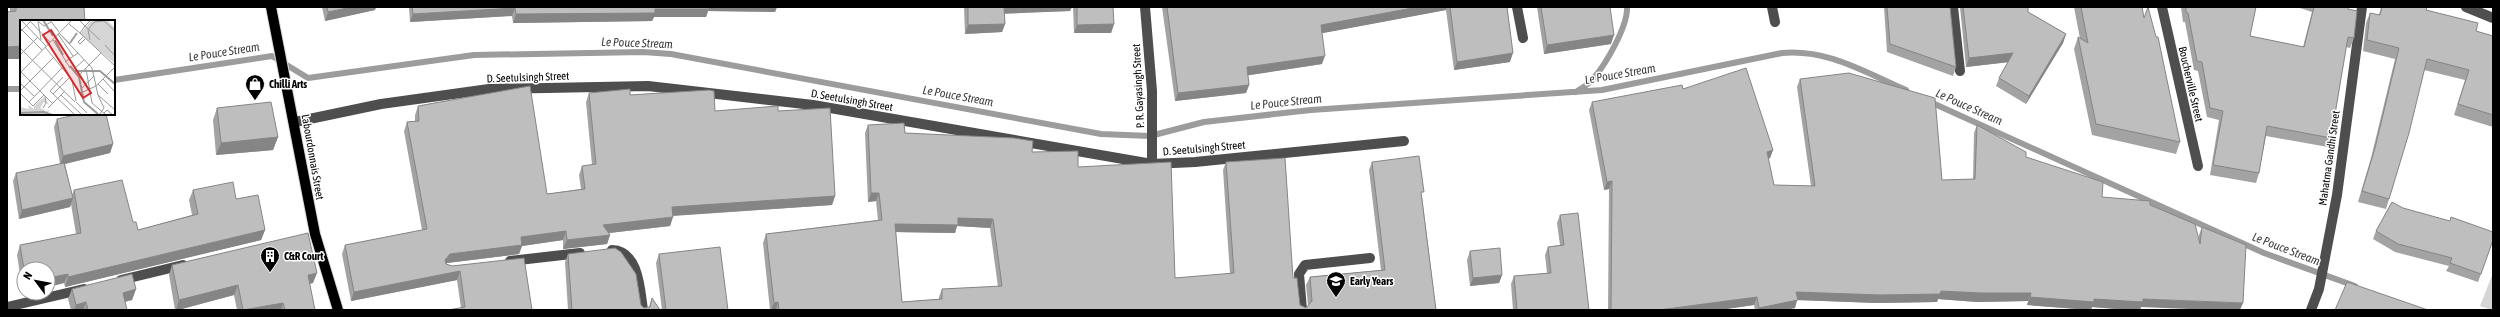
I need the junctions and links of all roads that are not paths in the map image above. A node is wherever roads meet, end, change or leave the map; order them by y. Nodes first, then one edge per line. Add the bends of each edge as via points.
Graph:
1 (271, 7) edge
2 (1144, 7) edge
3 (1517, 7) edge
4 (1772, 7) edge
5 (1953, 7) edge
6 (2162, 7) edge
7 (2362, 7) edge
8 (2466, 7) edge
9 (2493, 18) edge
10 (1775, 22) dead end
11 (1523, 38) dead end
12 (1960, 71) dead end
13 (295, 122) junction
14 (1404, 141) dead end
15 (1152, 164) junction
16 (2198, 166) dead end
17 (1370, 258) dead end
18 (503, 262) edge
19 (192, 263) edge
20 (107, 284) edge
21 (92, 287) edge
22 (7, 307) edge
23 (338, 310) edge
24 (643, 310) edge
25 (1302, 310) edge
26 (2311, 310) edge

1 - 13 main road, Labourdonnais Street
2 - 15 street, P. R. Gayasingh Street via 1152,91
3 - 11 street
4 - 10 street
5 - 12 street
6 - 16 street, Boucherville Street
7 - 26 street, Mahatma Gandhi Street via 2337,195 2319,289
8 - 9 street
13 - 15 street, D. Seetulsingh Street via 381,104 489,89 648,86 813,105
13 - 23 main road, Labourdonnais Street via 311,235
14 - 15 street, D. Seetulsingh Street
17 - 25 street via 1305,265 1299,274
18 - 24 street via 614,250 626,257 636,268
19 - 20 street
21 - 22 street

